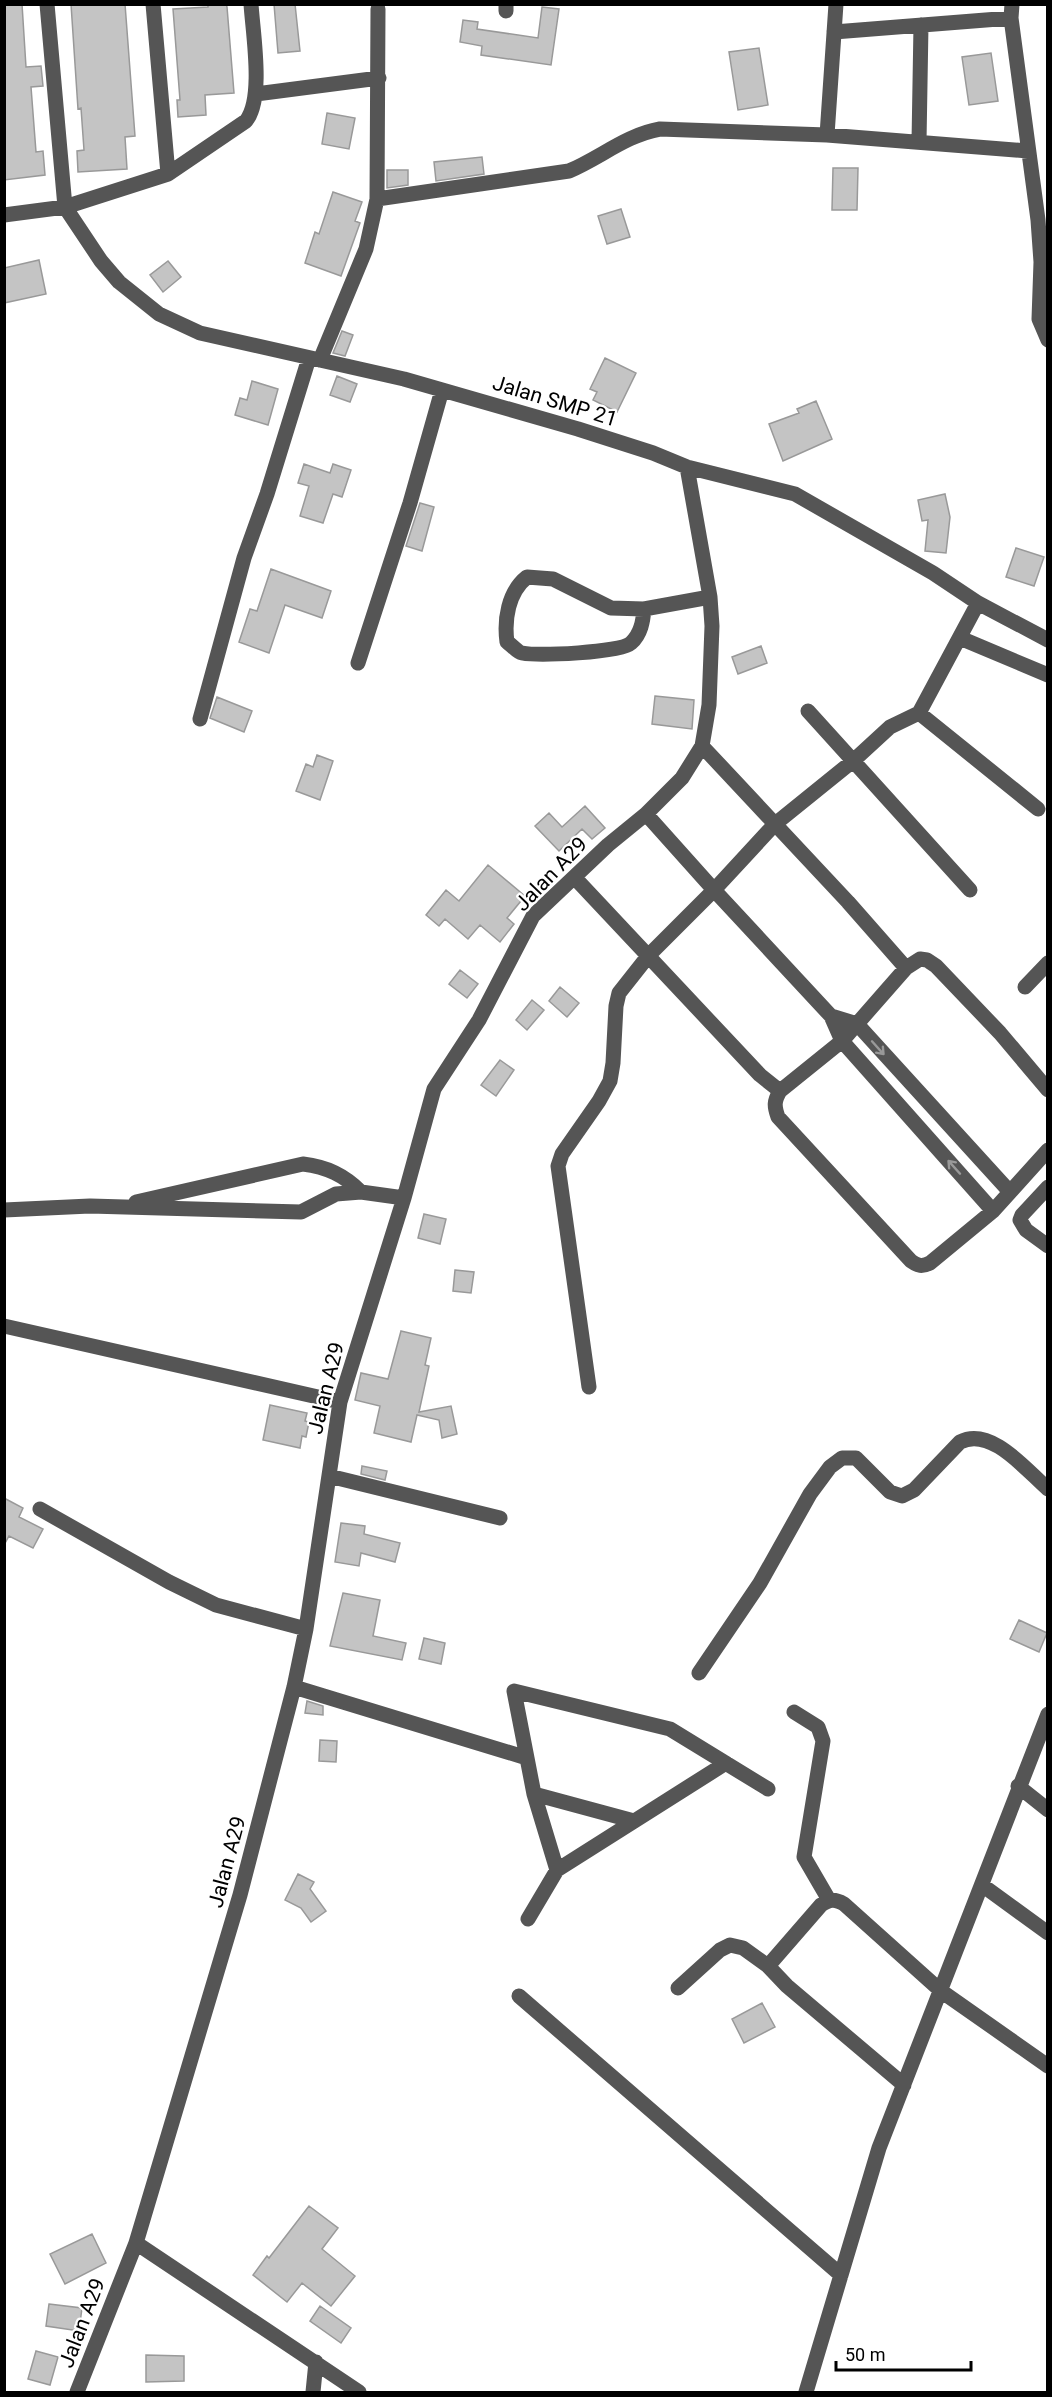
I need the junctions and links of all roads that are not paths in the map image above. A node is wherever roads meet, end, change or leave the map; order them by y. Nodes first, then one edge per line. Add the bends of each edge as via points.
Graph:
1 (47, 4) edge
2 (153, 4) edge
3 (251, 4) edge
4 (836, 4) edge
5 (378, 9) dead end
6 (1012, 11) edge
7 (921, 25) junction
8 (834, 32) junction
9 (378, 78) junction
10 (256, 94) junction
11 (827, 135) junction
12 (919, 142) junction
13 (1028, 150) junction
14 (168, 174) junction
15 (1041, 187) edge
16 (377, 199) junction
17 (64, 207) junction
18 (4, 215) edge
19 (1044, 261) edge
20 (1047, 340) edge
21 (314, 359) junction
22 (442, 390) junction
23 (687, 467) junction
24 (710, 597) junction
25 (978, 603) junction
26 (644, 609) junction
27 (960, 638) junction
28 (1047, 640) edge
29 (358, 663) dead end
30 (1047, 675) edge
31 (808, 711) dead end
32 (919, 713) junction
33 (200, 719) dead end
34 (702, 746) junction
35 (853, 761) junction
36 (1038, 809) dead end
37 (646, 814) junction
38 (775, 824) junction
39 (575, 878) junction
40 (970, 890) dead end
41 (714, 891) junction
42 (649, 955) junction
43 (1047, 963) edge
44 (906, 968) junction
45 (1024, 987) dead end
46 (831, 1016) junction
47 (857, 1024) junction
48 (842, 1041) junction
49 (1047, 1090) edge
50 (780, 1091) junction
51 (1047, 1150) edge
52 (1047, 1187) edge
53 (361, 1192) junction
54 (1010, 1192) junction
55 (404, 1198) junction
56 (115, 1207) junction
57 (4, 1210) edge
58 (993, 1211) junction
59 (1047, 1246) edge
60 (4, 1326) edge
61 (589, 1387) dead end
62 (340, 1402) junction
63 (329, 1476) junction
64 (1047, 1489) edge
65 (40, 1509) dead end
66 (500, 1518) dead end
67 (306, 1629) junction
68 (699, 1673) dead end
69 (294, 1687) junction
70 (795, 1712) dead end
71 (1047, 1714) edge
72 (527, 1758) junction
73 (726, 1763) junction
74 (1018, 1786) junction
75 (768, 1789) dead end
76 (534, 1794) junction
77 (1047, 1810) edge
78 (634, 1821) junction
79 (557, 1870) junction
80 (981, 1884) junction
81 (829, 1900) junction
82 (528, 1919) dead end
83 (1047, 1933) edge
84 (768, 1966) junction
85 (678, 1988) dead end
86 (941, 1990) junction
87 (519, 1996) dead end
88 (1047, 2066) edge
89 (904, 2085) junction
90 (136, 2243) junction
91 (841, 2275) junction
92 (316, 2362) junction
93 (77, 2392) edge
94 (313, 2392) edge
95 (359, 2392) edge
96 (806, 2392) edge

1 - 17 street
2 - 14 street
3 - 10 street
4 - 8 street
5 - 9 street
6 - 7 street
6 - 13 street
7 - 8 street
7 - 12 street
8 - 11 street
9 - 10 street
9 - 16 street
10 - 14 street via 246,122
11 - 12 street
11 - 16 street via 660,129 642,132 568,171
12 - 13 street
13 - 15 street
14 - 17 street
15 - 19 street
16 - 21 street via 366,249
17 - 18 street
17 - 21 street, Jalan SMP 21 via 119,282 159,314 200,333
19 - 20 street via 1039,320
21 - 22 street, Jalan SMP 21
21 - 33 street via 243,558
22 - 23 street, Jalan SMP 21
22 - 29 street
23 - 24 street, Jalan A29
23 - 25 street, Jalan SMP 21 via 795,494
24 - 26 street
24 - 34 street, Jalan A29 via 709,705
25 - 27 street
25 - 28 street, Jalan SMP 21
26 - 26 street via 611,608 553,579 527,577 518,584 510,600 507,642 520,653 621,649 631,643 642,626
27 - 30 street
27 - 32 street
31 - 35 street
32 - 35 street via 890,727
32 - 36 street
34 - 37 street, Jalan A29 via 682,778
34 - 38 street
35 - 38 street
35 - 40 street
37 - 39 street, Jalan A29
37 - 41 street
38 - 41 street
38 - 44 street
39 - 42 street
39 - 55 street, Jalan A29 via 533,916 479,1020 434,1089
41 - 42 street
41 - 46 street
42 - 50 street via 760,1075
42 - 61 street via 620,993 609,1081 558,1166
43 - 45 street
44 - 47 street
44 - 49 street via 920,959 936,966
46 - 47 street
46 - 48 street
47 - 48 street
47 -> 54 street
48 - 50 street
58 -> 48 street
50 - 58 street via 774,1108 778,1117 918,1266 930,1263
51 - 54 street
52 - 59 street via 1020,1220 1026,1230
53 - 55 street
53 - 56 street via 336,1194 301,1212
53 - 56 street via 324,1167 303,1164
54 - 58 street
55 - 62 street, Jalan A29
56 - 57 street
60 - 62 street
62 - 63 street, Jalan A29
63 - 66 street
63 - 67 street, Jalan A29
64 - 68 street via 1002,1449 984,1439 969,1437 960,1442 914,1491 902,1496 890,1492 856,1458 842,1458 810,1494 760,1583
65 - 67 street via 216,1605
67 - 69 street, Jalan A29
69 - 72 street
69 - 90 street, Jalan A29 via 240,1895
70 - 81 street via 818,1727 823,1741 804,1857
71 - 74 street
72 - 73 street via 514,1691 670,1729
72 - 76 street
73 - 75 street
73 - 78 street
74 - 77 street
74 - 80 street
76 - 78 street
76 - 79 street
78 - 79 street
79 - 82 street
80 - 83 street
80 - 86 street
81 - 84 street
81 - 86 street via 844,1904
84 - 85 street via 743,1948 730,1945
84 - 89 street
86 - 88 street
86 - 89 street
87 - 91 street
89 - 91 street via 879,2148
90 - 92 street
90 - 93 street, Jalan A29
91 - 96 street
92 - 94 street
92 - 95 street

